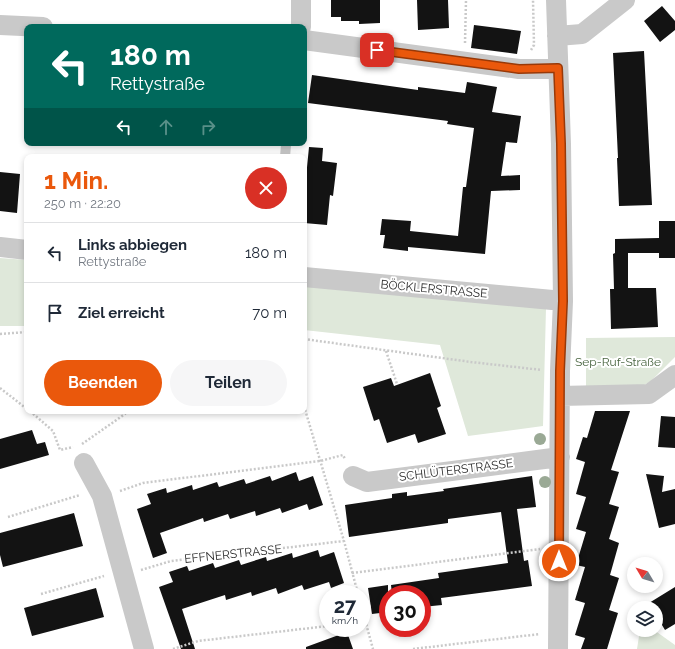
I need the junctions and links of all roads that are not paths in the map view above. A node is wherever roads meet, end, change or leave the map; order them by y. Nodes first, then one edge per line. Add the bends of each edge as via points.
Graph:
1 (301, 0) edge
2 (556, 0) edge
3 (625, 0) edge
4 (301, 24) edge
5 (0, 25) edge
6 (24, 26) edge
7 (557, 36) junction
8 (307, 40) edge
9 (558, 68) junction
10 (0, 247) edge
11 (24, 250) edge
12 (307, 277) edge
13 (563, 301) junction
14 (675, 375) edge
15 (560, 396) junction
16 (79, 455) road end
17 (560, 457) junction
18 (353, 476) road end
19 (558, 641) edge
20 (144, 649) edge

1 - 4 street
2 - 7 street
3 - 7 street via 582,34
5 - 6 street
7 - 9 street
8 - 9 street via 519,69
9 - 13 street
10 - 11 street
12 - 13 street, BÖCKLERSTRASSE
13 - 15 street
14 - 15 street via 649,394
15 - 17 street
16 - 20 street via 100,493
17 - 18 street, SCHLÜTERSTRASSE via 367,482
17 - 19 street

